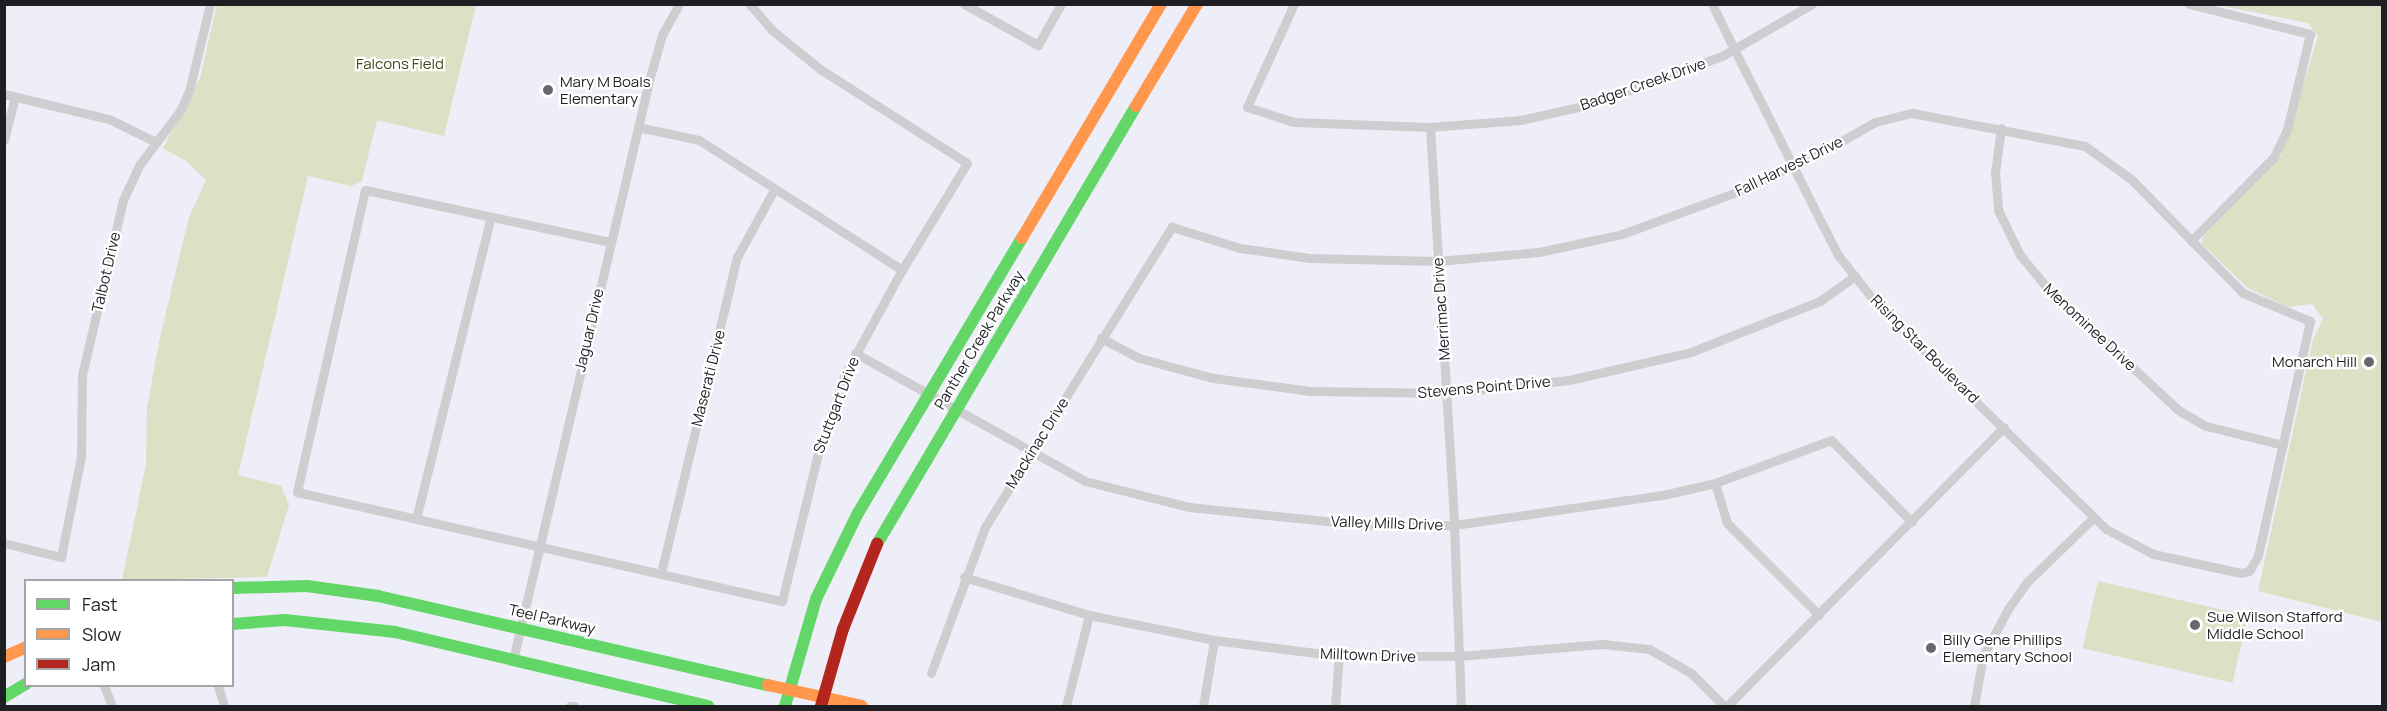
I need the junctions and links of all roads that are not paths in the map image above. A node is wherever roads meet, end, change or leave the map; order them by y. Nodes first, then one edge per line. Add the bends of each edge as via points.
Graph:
1 (210, 4) edge
2 (679, 4) edge
3 (749, 4) edge
4 (964, 4) edge
5 (1061, 4) edge
6 (1161, 4) edge
7 (1197, 4) edge
8 (1294, 4) edge
9 (1712, 4) edge
10 (1812, 4) edge
11 (2189, 4) edge
12 (1734, 49) junction
13 (4, 94) edge
14 (15, 97) junction
15 (638, 127) junction
16 (1430, 128) junction
17 (2001, 128) junction
18 (4, 140) edge
19 (156, 142) junction
20 (1793, 166) junction
21 (774, 190) junction
22 (490, 219) junction
23 (1172, 227) joint
24 (2191, 241) junction
25 (610, 242) junction
26 (1438, 261) junction
27 (902, 270) junction
28 (1855, 276) junction
29 (1101, 338) junction
30 (855, 353) junction
31 (927, 393) junction
32 (1446, 393) junction
33 (954, 409) junction
34 (2004, 427) junction
35 (2283, 445) junction
36 (1031, 454) junction
37 (1715, 483) junction
38 (416, 519) junction
39 (2092, 519) junction
40 (1912, 522) junction
41 (1454, 525) junction
42 (4, 543) edge
43 (538, 546) junction
44 (661, 573) junction
45 (964, 577) junction
46 (234, 588) edge
47 (1089, 615) junction
48 (1819, 615) junction
49 (234, 624) edge
50 (520, 628) junction
51 (1214, 640) junction
52 (24, 648) edge
53 (1340, 656) junction
54 (1459, 656) junction
55 (4, 657) edge
56 (513, 660) junction
57 (932, 673) dead end
58 (24, 685) edge
59 (104, 687) edge
60 (218, 687) edge
61 (789, 689) junction
62 (4, 697) edge
63 (822, 702) edge
64 (112, 706) edge
65 (224, 706) edge
66 (708, 706) edge
67 (785, 706) edge
68 (862, 706) edge
69 (1066, 706) edge
70 (1203, 706) edge
71 (1335, 706) edge
72 (1461, 706) edge
73 (1725, 706) edge
74 (1974, 706) edge

1 - 19 street, Talbot Drive via 189,91 180,111
2 - 15 street, Jaguar Drive via 662,35
3 - 27 street, Stuttgart Drive via 772,30 820,69 968,163
4 - 5 street via 1038,45
6 - 31 main road, Panther Creek Parkway
7 - 33 main road, Panther Creek Parkway
8 - 16 street, Badger Creek Drive via 1247,107 1294,122
9 - 12 street, Rising Star Boulevard
10 - 12 street, Badger Creek Drive
11 - 24 street via 2310,34 2287,130 2277,151
12 - 16 street, Badger Creek Drive via 1665,79 1592,104 1521,120
12 - 20 street, Rising Star Boulevard
13 - 14 street
14 - 18 street
14 - 19 street via 109,119
15 - 21 street via 699,140
15 - 25 street, Jaguar Drive
16 - 26 street, Merrimac Drive
17 - 20 street, Fall Harvest Drive via 1912,114 1875,122
17 - 24 street, Fall Harvest Drive via 2068,141 2101,154
17 - 35 street, Menominee Drive via 1995,173 1998,210 2020,255 2048,289 2178,410 2206,426
19 - 42 street, Talbot Drive via 123,200 82,375 81,457 61,557
20 - 26 street, Fall Harvest Drive via 1753,186 1622,234 1539,252
20 - 28 street, Rising Star Boulevard via 1838,255
21 - 27 street
21 - 44 street, Maserati Drive via 737,257
22 - 25 street
22 - 38 street
22 - 38 street via 365,190 297,492
23 - 26 street, Fall Harvest Drive via 1240,248 1310,258
23 - 29 street, Mackinac Drive
24 - 35 street, Fall Harvest Drive via 2243,294 2310,321
25 - 43 street, Jaguar Drive
26 - 32 street, Merrimac Drive
27 - 30 street, Stuttgart Drive
28 - 32 street, Stevens Point Drive via 1820,301 1690,352 1569,380
28 - 34 street, Rising Star Boulevard via 1880,308
29 - 32 street, Stevens Point Drive via 1139,358 1213,378 1310,391
29 - 36 street, Mackinac Drive
30 - 31 street, Valley Mills Drive
30 - 44 street, Stuttgart Drive via 817,457 782,601
31 - 33 street, Valley Mills Drive
31 - 61 main road, Panther Creek Parkway via 858,513 816,599
32 - 41 street, Merrimac Drive
33 - 36 street, Valley Mills Drive
33 - 63 main road, Panther Creek Parkway via 903,493 863,573
34 - 39 street, Rising Star Boulevard
34 - 40 street
35 - 39 street, Rising Star Boulevard via 2258,556 2249,571 2241,573 2153,554
36 - 41 street, Valley Mills Drive via 1085,481 1189,507 1367,525
36 - 45 street, Mackinac Drive via 985,527
37 - 40 street, Valley Mills Drive via 1831,440
37 - 41 street, Valley Mills Drive via 1579,509
37 - 48 street via 1727,523
38 - 43 street
39 - 74 street via 2027,582 2008,609 1983,656
40 - 48 street
41 - 54 street, Merrimac Drive
43 - 44 street
43 - 50 street, Jaguar Drive
45 - 47 street, Milltown Drive
45 - 57 street, Mackinac Drive
46 - 50 main road, Teel Parkway via 307,586 378,596
47 - 51 street, Milltown Drive
47 - 69 street
48 - 73 street
49 - 56 main road via 285,620 344,624
50 - 56 street, Jaguar Drive
50 - 61 main road, Teel Parkway
51 - 53 street, Milltown Drive
51 - 70 street
52 - 55 main road
53 - 54 street, Milltown Drive
53 - 71 street
54 - 72 street, Merrimac Drive
54 - 73 street, Milltown Drive via 1603,644 1649,649 1691,673
56 - 66 main road
58 - 62 main road
59 - 64 street
60 - 65 street
61 - 63 main road, Teel Parkway
61 - 67 main road, Panther Creek Parkway
63 - 68 main road, Teel Parkway

